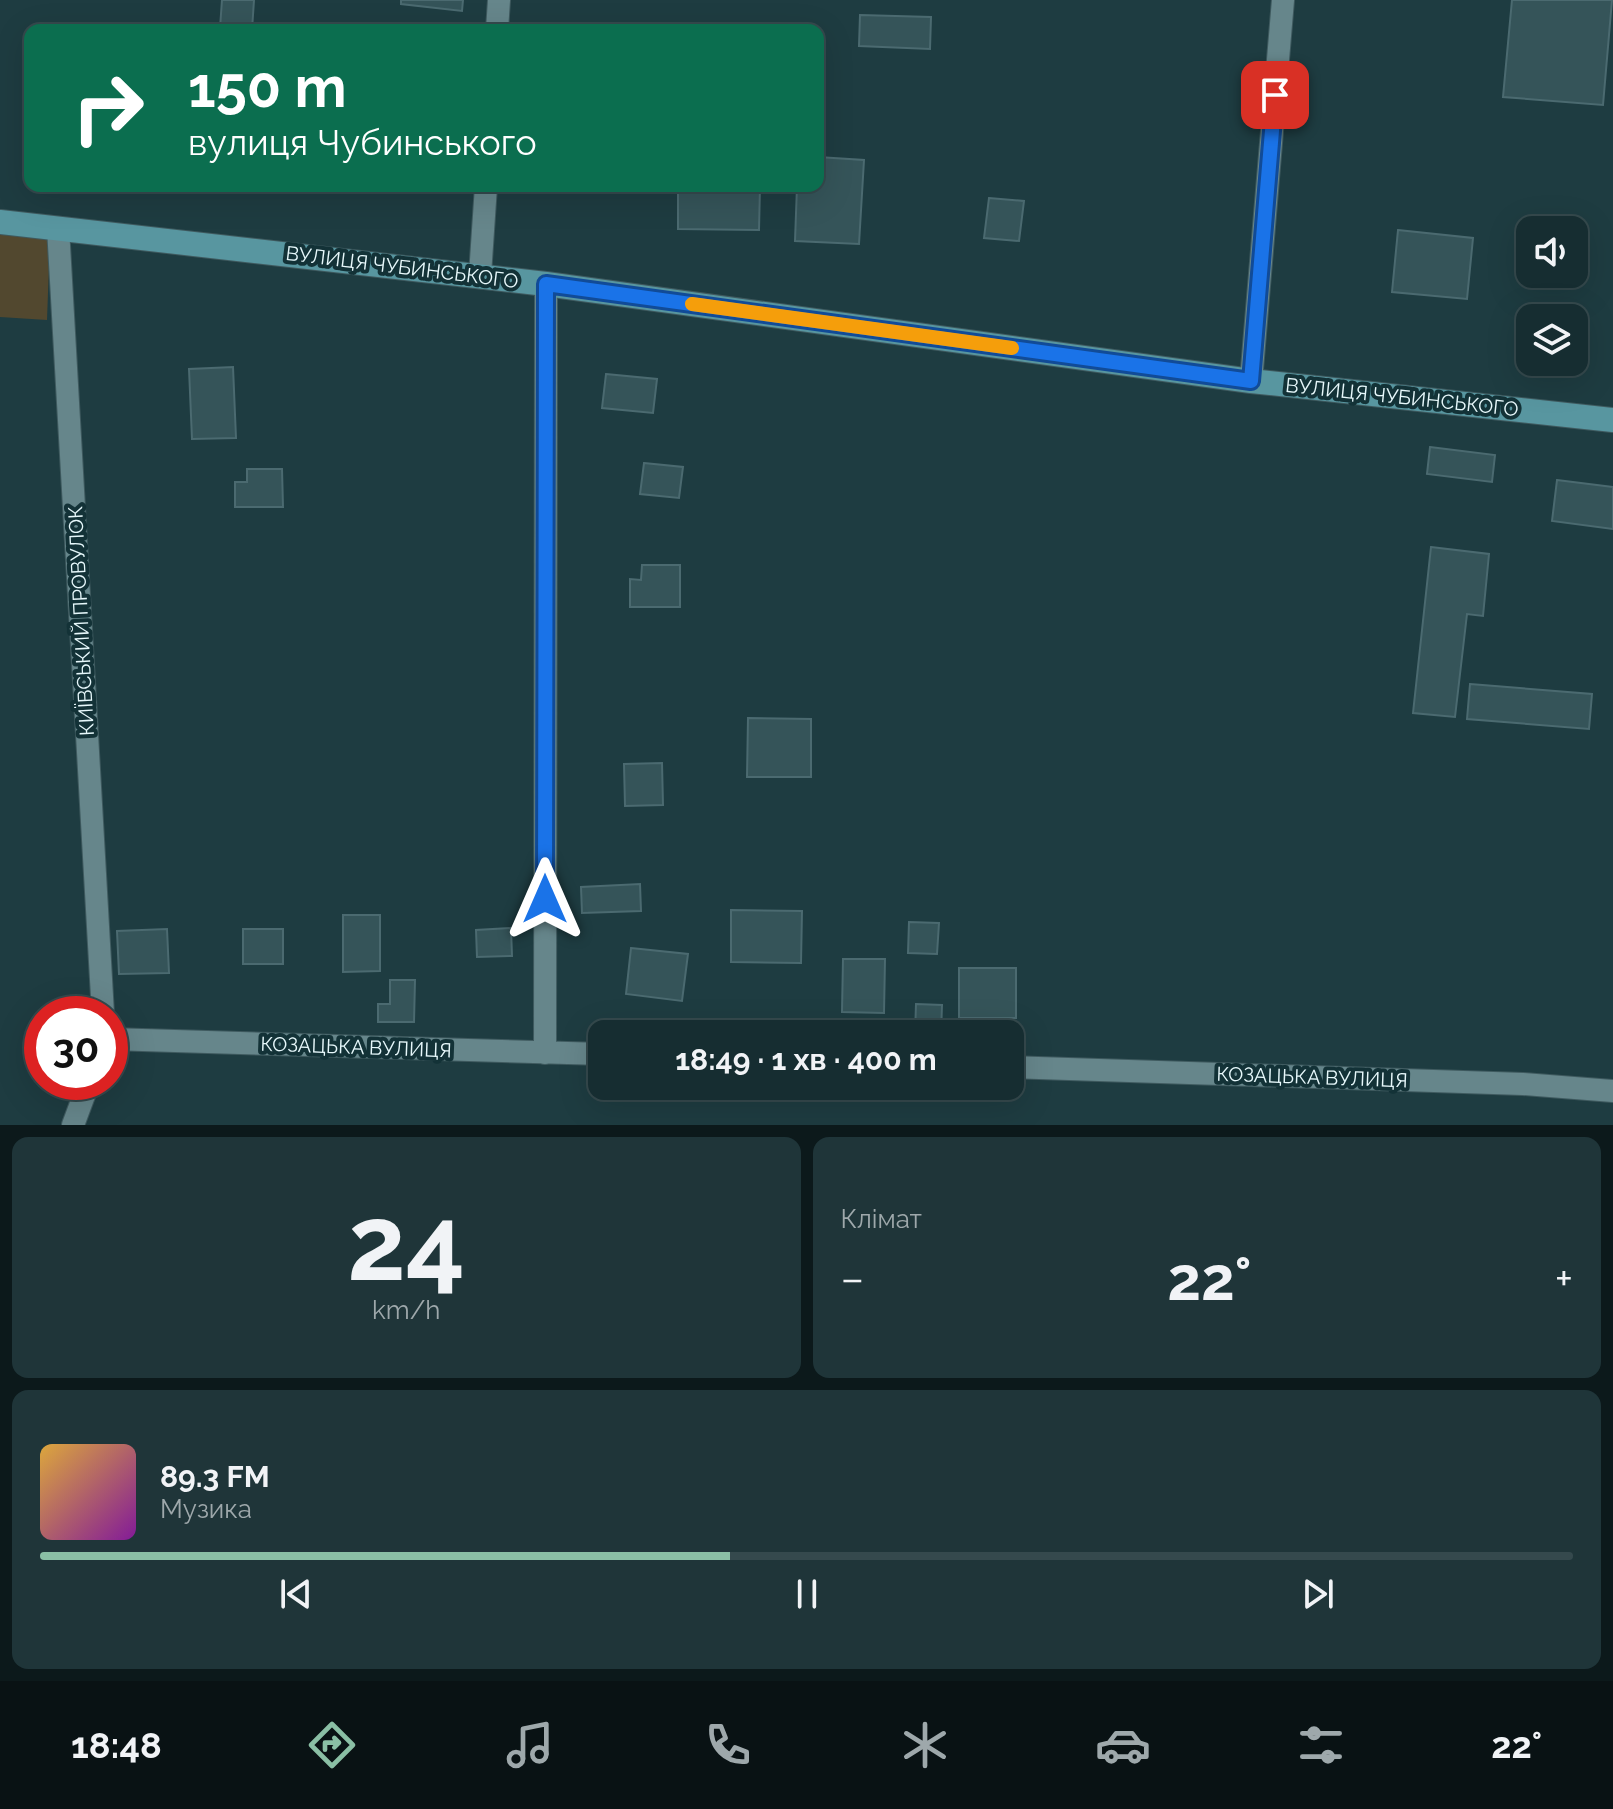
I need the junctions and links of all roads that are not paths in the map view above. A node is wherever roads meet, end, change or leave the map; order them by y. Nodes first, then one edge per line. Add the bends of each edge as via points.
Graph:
1 (499, 0) edge
2 (1283, 0) edge
3 (497, 24) edge
4 (486, 192) edge
5 (0, 222) edge
6 (58, 228) junction
7 (480, 275) junction
8 (546, 284) junction
9 (1251, 381) junction
10 (1613, 420) edge
11 (102, 996) edge
12 (128, 1040) edge
13 (545, 1053) junction
14 (588, 1054) edge
15 (1024, 1067) edge
16 (1613, 1091) edge
17 (82, 1100) edge
18 (73, 1125) edge

1 - 3 street
2 - 9 street
4 - 7 street
5 - 6 street, ВУЛИЦЯ ЧУБИНСЬКОГО
6 - 7 street, ВУЛИЦЯ ЧУБИНСЬКОГО
6 - 11 street, КИЇВСЬКИЙ ПРОВУЛОК
7 - 8 street, ВУЛИЦЯ ЧУБИНСЬКОГО
8 - 9 street, ВУЛИЦЯ ЧУБИНСЬКОГО
8 - 13 street
9 - 10 street, ВУЛИЦЯ ЧУБИНСЬКОГО
12 - 13 street, КОЗАЦЬКА ВУЛИЦЯ
13 - 14 street, КОЗАЦЬКА ВУЛИЦЯ
15 - 16 street, КОЗАЦЬКА ВУЛИЦЯ
17 - 18 street

